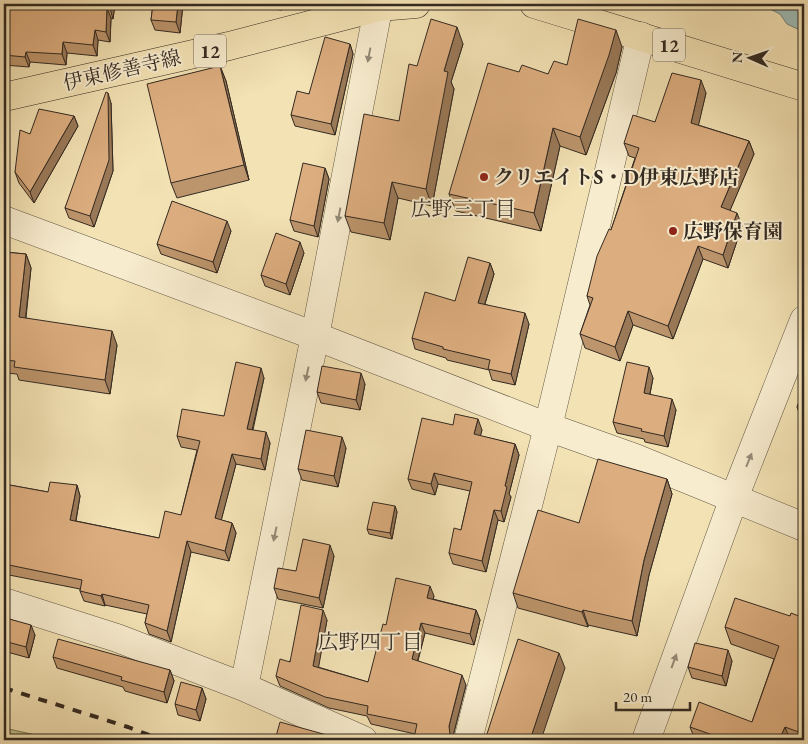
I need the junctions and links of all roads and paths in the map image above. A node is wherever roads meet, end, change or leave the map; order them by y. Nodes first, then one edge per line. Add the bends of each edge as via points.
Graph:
1 (416, 4) edge
2 (534, 4) edge
3 (379, 6) edge
4 (641, 36) junction
5 (804, 87) edge
6 (4, 97) edge
7 (4, 220) edge
8 (804, 320) edge
9 (315, 336) junction
10 (548, 427) junction
11 (734, 498) junction
12 (804, 526) edge
13 (4, 602) edge
14 (244, 687) junction
15 (362, 740) edge
16 (468, 740) edge
17 (646, 740) edge

1 - 3 main road, 伊東修善寺線 / 12
2 - 4 main road, 12
3 - 6 main road, 伊東修善寺線 / 12 via 229,46
3 -> 9 street
4 - 5 main road, 12
4 - 10 street
7 - 9 street
11 -> 8 street
9 - 10 street
9 -> 14 street
10 - 11 street
10 - 16 street
11 - 12 street
17 -> 11 street
13 - 14 street via 117,638
14 - 15 street

